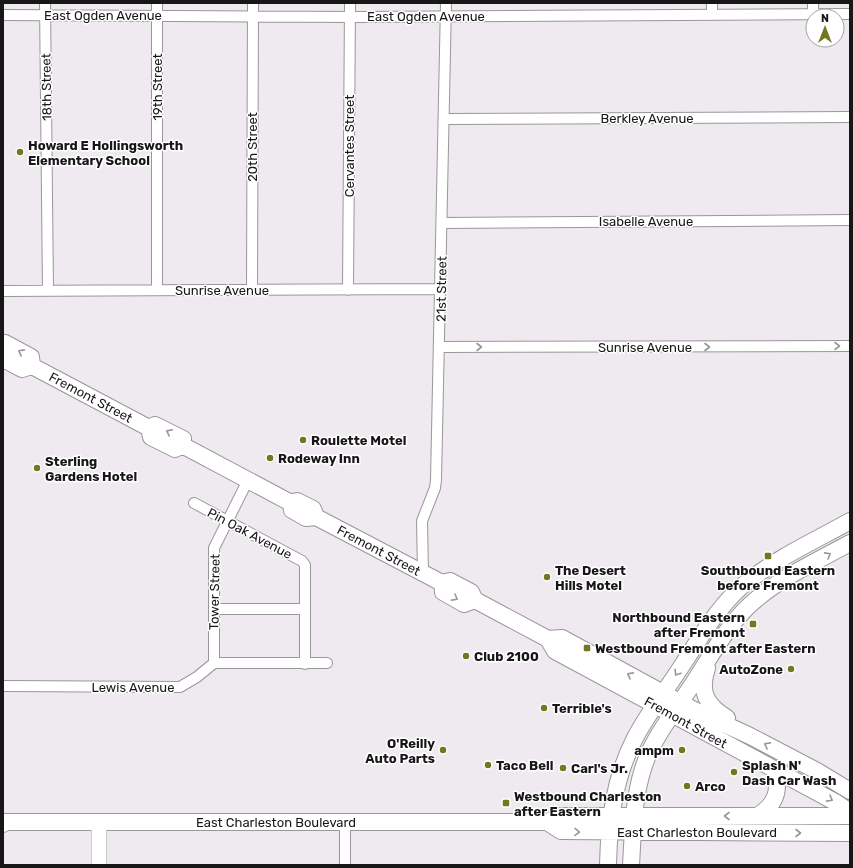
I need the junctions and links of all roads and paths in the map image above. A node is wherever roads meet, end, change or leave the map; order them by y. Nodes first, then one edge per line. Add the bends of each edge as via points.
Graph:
1 (45, 3) edge
2 (157, 3) edge
3 (253, 3) edge
4 (350, 3) edge
5 (446, 3) edge
6 (712, 3) edge
7 (712, 14) junction
8 (805, 14) edge
9 (3, 15) edge
10 (45, 15) junction
11 (157, 16) junction
12 (446, 16) junction
13 (253, 17) junction
14 (350, 17) junction
15 (850, 117) edge
16 (445, 119) junction
17 (850, 220) edge
18 (442, 223) junction
19 (440, 289) junction
20 (157, 290) junction
21 (252, 290) junction
22 (348, 290) junction
23 (3, 291) edge
24 (48, 291) junction
25 (3, 344) edge
26 (850, 346) edge
27 (440, 347) junction
28 (3, 359) edge
29 (32, 366) junction
30 (248, 480) junction
31 (194, 503) dead end
32 (227, 520) junction
33 (850, 521) edge
34 (830, 532) junction
35 (850, 543) edge
36 (423, 573) junction
37 (759, 596) junction
38 (214, 609) junction
39 (305, 609) junction
40 (713, 652) junction
41 (214, 663) junction
42 (327, 663) dead end
43 (305, 664) junction
44 (3, 686) edge
45 (660, 700) junction
46 (676, 709) junction
47 (750, 736) junction
48 (774, 769) junction
49 (850, 792) edge
50 (850, 812) edge
51 (611, 816) junction
52 (757, 816) junction
53 (850, 816) edge
54 (4, 822) edge
55 (99, 822) junction
56 (345, 822) junction
57 (547, 822) junction
58 (633, 824) junction
59 (609, 832) junction
60 (850, 833) edge
61 (99, 865) edge
62 (345, 865) edge
63 (608, 865) edge
64 (631, 865) edge

1 - 10 street, 18th Street
2 - 11 street, 19th Street
3 - 13 street, 20th Street
4 - 14 street, Cervantes Street
5 - 12 street, 21st Street
6 - 7 street
7 - 8 street, East Ogden Avenue
7 - 12 street, East Ogden Avenue
9 - 10 street, East Ogden Avenue
10 - 11 street, East Ogden Avenue
10 - 24 street, 18th Street
11 - 13 street, East Ogden Avenue
11 - 20 street, 19th Street
12 - 14 street, East Ogden Avenue
12 - 16 street, 21st Street
13 - 14 street, East Ogden Avenue
13 - 21 street, 20th Street
14 - 22 street, Cervantes Street
15 - 16 street, Berkley Avenue
16 - 18 street, 21st Street
17 - 18 street, Isabelle Avenue
18 - 19 street, 21st Street
19 - 22 street, Sunrise Avenue
19 - 27 street, 21st Street
20 - 21 street, Sunrise Avenue
20 - 24 street, Sunrise Avenue
21 - 22 street, Sunrise Avenue
23 - 24 street, Sunrise Avenue
29 -> 25 main road, Fremont Street via 31,357
27 -> 26 street, Sunrise Avenue
27 - 36 street, 21st Street via 435,488 422,521
28 - 29 main road, Fremont Street via 22,369
29 - 30 main road, Fremont Street via 150,428 155,425 176,436 183,440 182,445
30 - 32 street, Tower Street
30 - 36 main road, Fremont Street via 291,504 292,510 306,518 316,517
31 - 32 street, Pin Oak Avenue
32 - 38 street, Tower Street via 214,548
32 - 39 street, Pin Oak Avenue via 302,561 305,565
33 - 34 main road
34 - 37 main road via 768,578 761,586
34 -> 45 main road via 759,574 730,598 714,617
37 -> 35 main road via 791,575
36 - 45 main road, Fremont Street via 442,583 450,581 471,592 475,600 548,639 555,651
37 - 40 main road via 731,625
38 - 39 street
38 - 41 street, Tower Street
39 - 43 street
40 - 46 main road
40 - 47 main road via 704,677 703,690 706,697 714,709 742,726
41 - 43 street
41 - 44 street, Lewis Avenue via 180,687
42 - 43 street
45 - 46 main road, Fremont Street
45 - 51 main road via 627,755
46 - 47 main road, Fremont Street
46 - 48 main road, Fremont Street
46 - 58 main road via 645,762 636,796
49 -> 47 main road, Fremont Street via 817,771
48 -> 50 main road, Fremont Street
48 - 52 main road via 778,786 774,802
51 - 57 main road, East Charleston Boulevard via 560,816
51 - 58 main road, East Charleston Boulevard
51 - 59 main road
52 - 53 main road, East Charleston Boulevard
52 -> 58 main road, East Charleston Boulevard
54 - 55 main road, East Charleston Boulevard
55 - 56 main road, East Charleston Boulevard
55 - 61 street
56 - 57 main road, East Charleston Boulevard
56 - 62 street
57 -> 59 main road, East Charleston Boulevard via 561,832
58 - 59 main road, East Charleston Boulevard
58 -> 60 main road, East Charleston Boulevard
58 - 64 main road
59 - 63 main road

